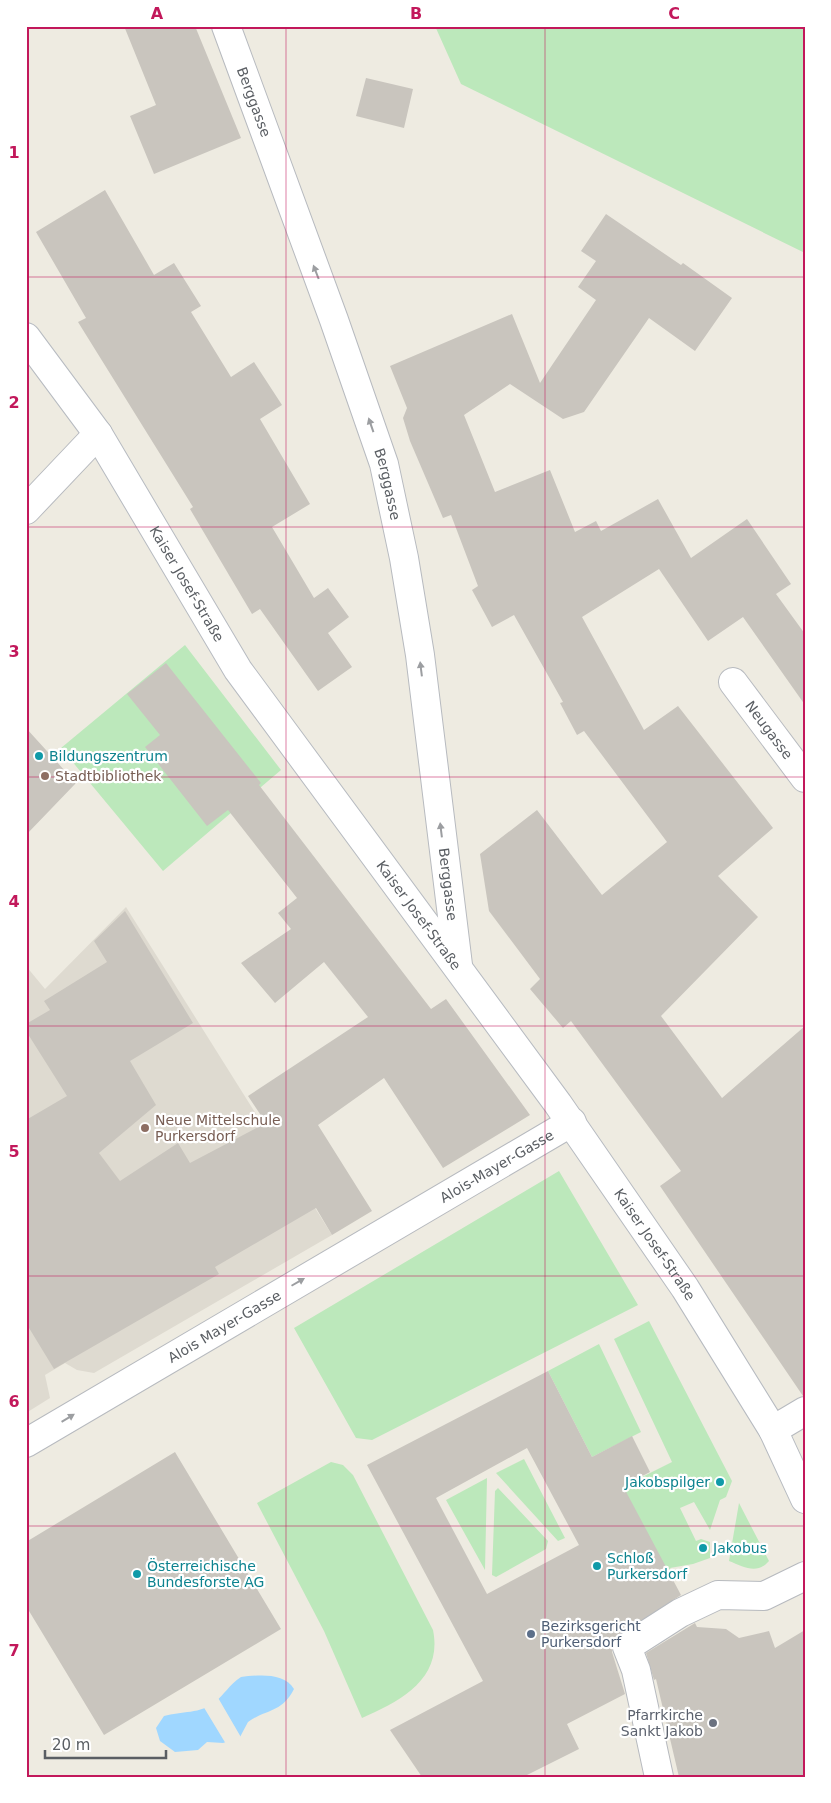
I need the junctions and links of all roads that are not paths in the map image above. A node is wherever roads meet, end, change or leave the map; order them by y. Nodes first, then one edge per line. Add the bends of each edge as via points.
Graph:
1 (226, 26) edge
2 (26, 337) edge
3 (98, 434) junction
4 (26, 510) edge
5 (733, 682) dead end
6 (805, 778) edge
7 (458, 965) junction
8 (572, 1122) junction
9 (422, 1210) joint
10 (805, 1411) edge
11 (773, 1430) junction
12 (26, 1443) edge
13 (805, 1499) edge
14 (805, 1576) edge
15 (659, 1777) edge

7 -> 1 street, Berggasse via 420,655 384,464
2 - 3 street, Kaiser Josef-Straße
3 - 4 street
3 - 7 street, Kaiser Josef-Straße via 238,670
5 - 6 street, Neugasse
7 - 8 street, Kaiser Josef-Straße
8 - 9 street, Alois-Mayer-Gasse
8 - 11 street, Kaiser Josef-Straße via 685,1288
12 -> 9 street, Alois Mayer-Gasse
10 - 11 street
11 - 13 street, Kaiser Josef-Straße
14 - 15 street via 764,1596 718,1595 680,1613 627,1647 636,1670

